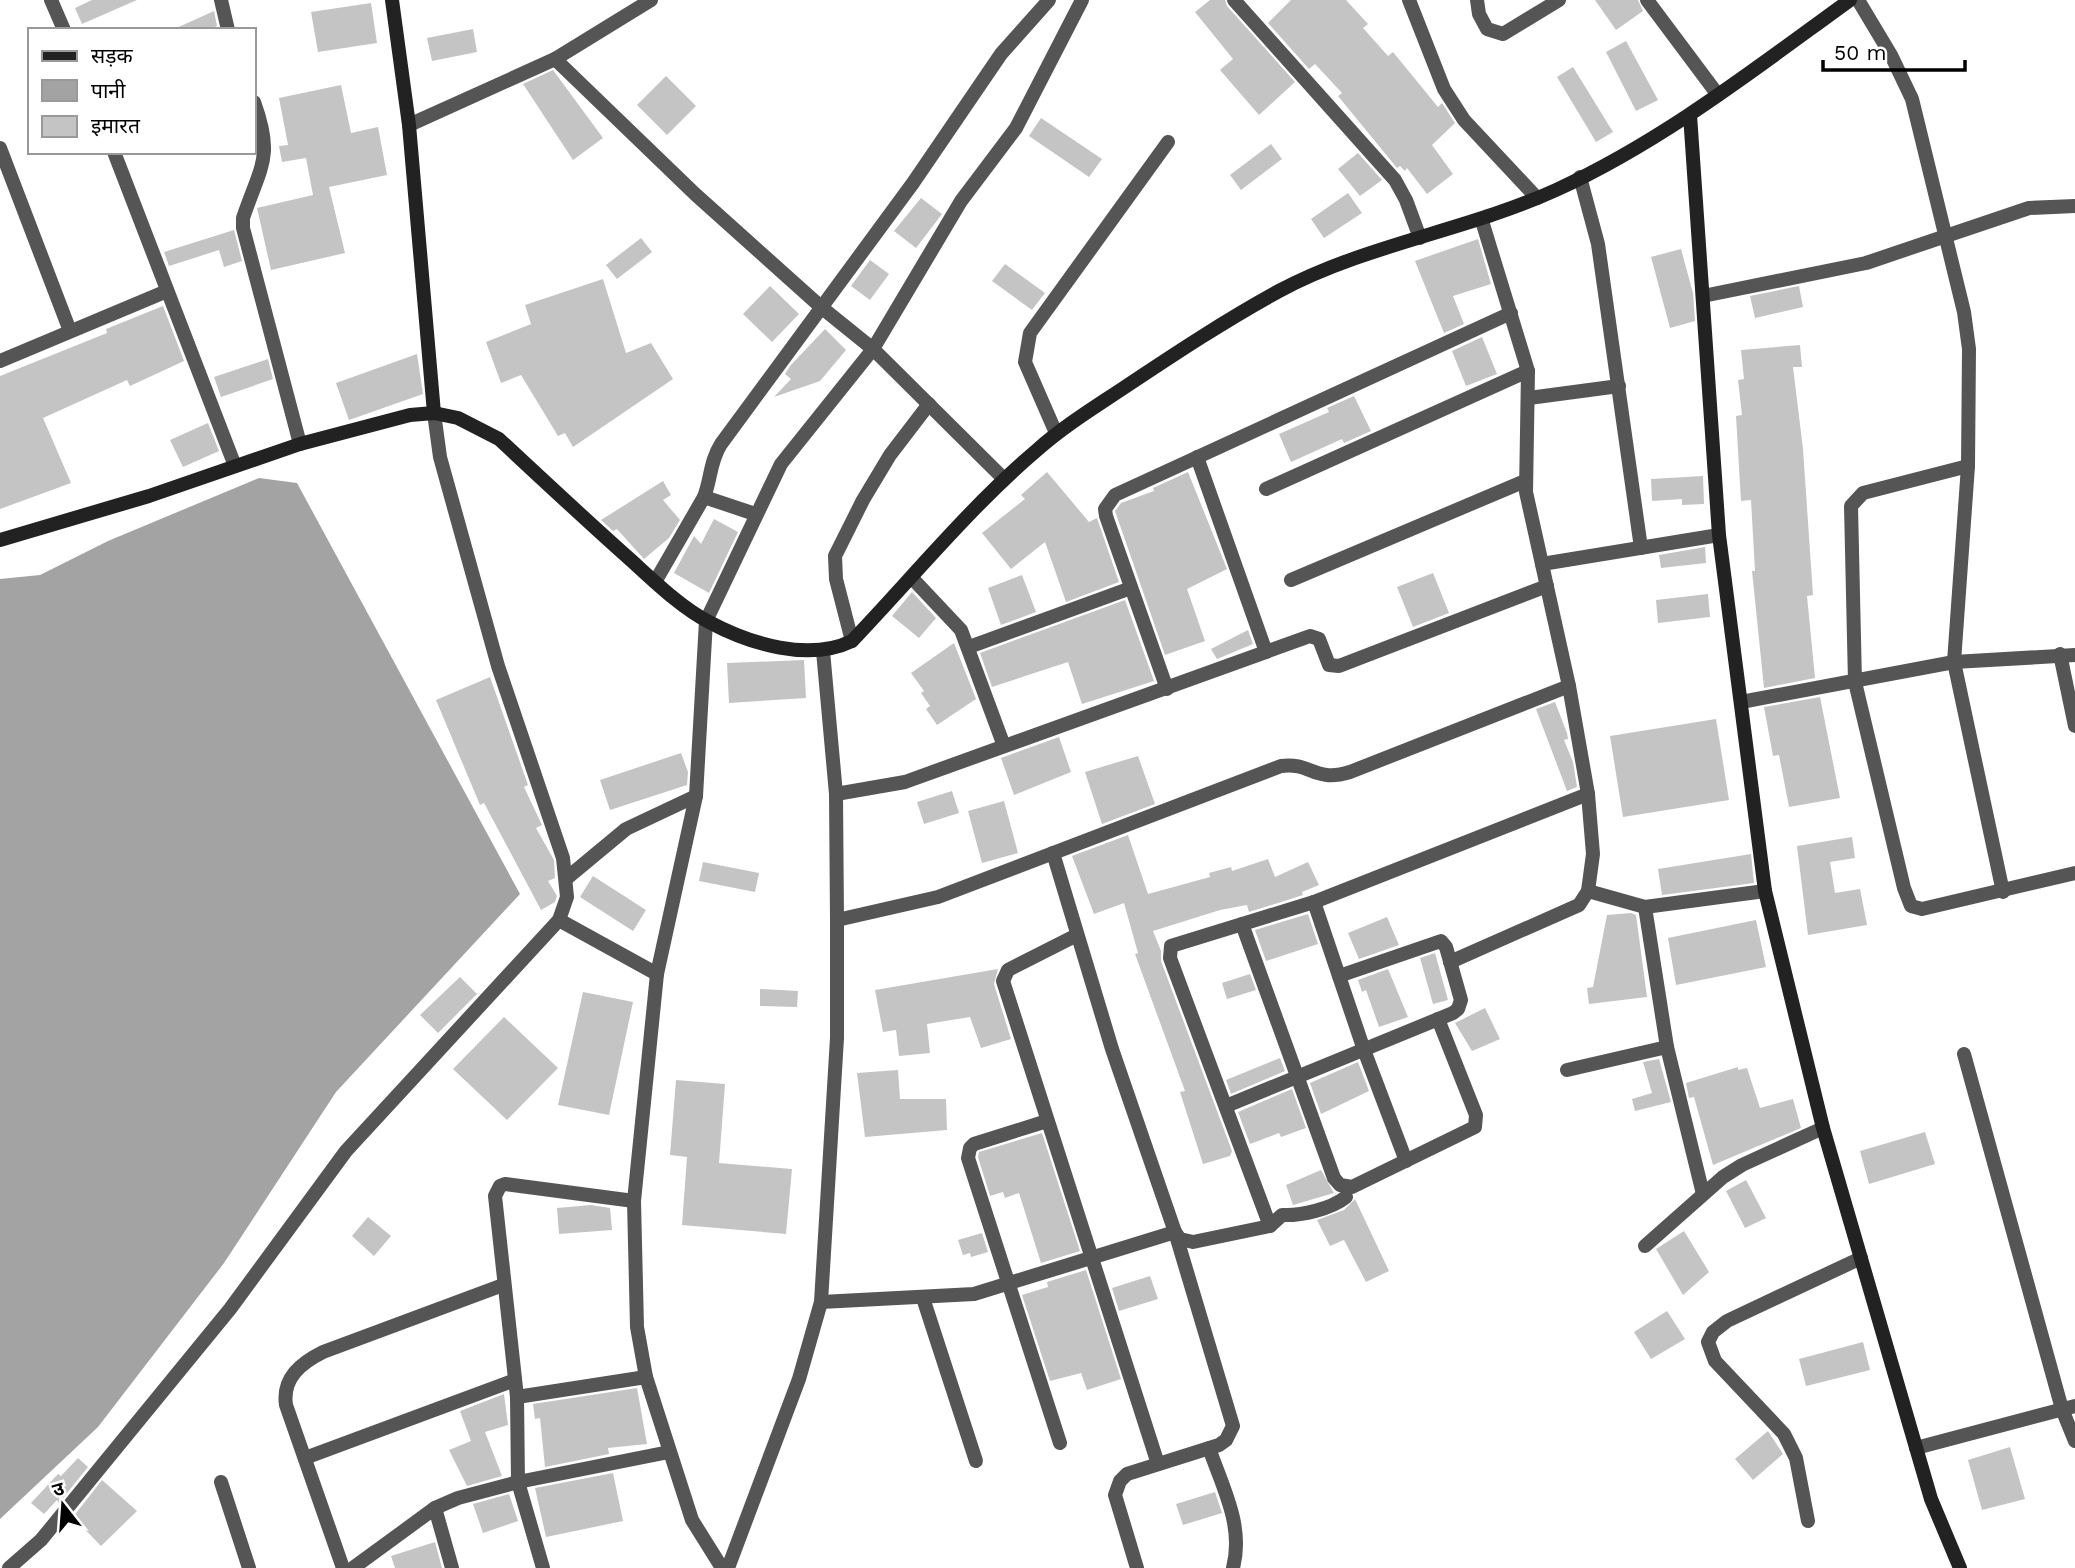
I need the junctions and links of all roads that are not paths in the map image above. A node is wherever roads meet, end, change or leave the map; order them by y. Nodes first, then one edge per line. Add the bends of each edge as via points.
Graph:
1 (51, 0) edge
2 (220, 0) edge
3 (392, 0) edge
4 (651, 0) edge
5 (1049, 0) edge
6 (1082, 0) edge
7 (1234, 0) edge
8 (1409, 0) edge
9 (1477, 0) edge
10 (1559, 0) edge
11 (1647, 0) edge
12 (1850, 0) edge
13 (1858, 0) edge
14 (63, 28) edge
15 (227, 28) edge
16 (555, 59) junction
17 (1717, 95) junction
18 (256, 108) edge
19 (1690, 115) junction
20 (409, 125) junction
21 (1168, 142) dead end
22 (0, 148) edge
23 (115, 154) edge
24 (1580, 177) junction
25 (1537, 198) junction
26 (2075, 206) edge
27 (1482, 220) junction
28 (1947, 237) junction
29 (1420, 238) junction
30 (167, 290) junction
31 (1703, 296) junction
32 (821, 307) junction
33 (1511, 313) junction
34 (70, 331) junction
35 (873, 349) junction
36 (0, 361) edge
37 (1528, 371) junction
38 (1619, 386) junction
39 (1529, 398) junction
40 (929, 404) junction
41 (434, 413) junction
42 (1056, 433) junction
43 (300, 444) junction
44 (1197, 457) junction
45 (236, 466) junction
46 (1968, 466) junction
47 (1004, 479) junction
48 (1525, 481) junction
49 (1266, 489) dead end
50 (704, 497) junction
51 (755, 514) junction
52 (1719, 535) junction
53 (0, 540) edge
54 (1641, 548) junction
55 (1542, 564) junction
56 (912, 578) junction
57 (1291, 580) dead end
58 (655, 582) junction
59 (1547, 586) junction
60 (1131, 588) junction
61 (706, 621) junction
62 (852, 641) junction
63 (969, 647) junction
64 (822, 651) junction
65 (1266, 652) junction
66 (2068, 654) edge
67 (1954, 662) junction
68 (1855, 682) junction
69 (1569, 686) junction
70 (1167, 689) junction
71 (1741, 702) junction
72 (2075, 726) edge
73 (1004, 746) junction
74 (836, 794) junction
75 (1588, 794) junction
76 (696, 796) junction
77 (1053, 853) junction
78 (2075, 873) edge
79 (567, 878) junction
80 (1765, 891) junction
81 (2003, 892) junction
82 (1594, 894) junction
83 (1314, 902) junction
84 (1645, 907) junction
85 (559, 920) junction
86 (837, 920) junction
87 (1242, 924) junction
88 (1077, 934) junction
89 (1450, 962) junction
90 (657, 974) junction
91 (1339, 976) junction
92 (1438, 1019) junction
93 (1667, 1047) junction
94 (1364, 1050) junction
95 (1964, 1054) dead end
96 (1567, 1070) dead end
97 (1299, 1078) junction
98 (1226, 1106) junction
99 (1047, 1121) junction
100 (1823, 1128) junction
101 (1406, 1161) junction
102 (1703, 1194) junction
103 (1346, 1197) dead end
104 (634, 1201) junction
105 (1270, 1226) junction
106 (1175, 1232) junction
107 (1645, 1246) dead end
108 (1091, 1258) junction
109 (1861, 1258) junction
110 (503, 1285) junction
111 (1007, 1286) junction
112 (923, 1298) junction
113 (821, 1302) junction
114 (646, 1377) junction
115 (515, 1380) junction
116 (517, 1397) junction
117 (2069, 1407) edge
118 (2075, 1441) edge
119 (1060, 1443) dead end
120 (1209, 1448) junction
121 (1916, 1448) junction
122 (669, 1452) junction
123 (305, 1458) junction
124 (976, 1461) dead end
125 (1158, 1464) junction
126 (221, 1482) dead end
127 (519, 1482) junction
128 (435, 1508) junction
129 (1808, 1521) dead end
130 (9, 1568) edge
131 (249, 1568) edge
132 (343, 1568) edge
133 (353, 1568) edge
134 (452, 1568) edge
135 (543, 1568) edge
136 (722, 1568) edge
137 (728, 1568) edge
138 (1137, 1568) edge
139 (1233, 1568) edge
140 (1960, 1568) edge

1 - 14 street
2 - 15 street
3 - 20 main road
4 - 16 street
5 - 32 street via 1001,54
6 - 35 street via 1016,128 961,201
7 - 29 street via 1395,180
8 - 25 street via 1444,89 1464,120
9 - 10 street via 1483,23 1503,34
11 - 17 street
12 - 17 main road
13 - 28 street via 1912,99
16 - 20 street
16 - 32 street
17 - 19 main road
18 - 43 street via 266,151 243,228
19 - 24 main road
19 - 31 main road
20 - 41 main road
21 - 42 street via 1030,334 1026,362
22 - 34 street
23 - 30 street
24 - 25 main road
24 - 38 street via 1598,244
25 - 27 main road
26 - 28 street via 2029,208
27 - 29 main road
27 - 33 street
28 - 31 street via 1842,268
28 - 46 street via 1969,349
29 - 42 main road via 1371,251 1279,291
30 - 34 street
30 - 45 street
31 - 52 main road
32 - 35 street
32 - 50 street via 721,444 713,457
33 - 37 street
33 - 44 street
34 - 36 street
35 - 40 street
35 - 51 street via 781,464
37 - 39 street
37 - 49 street
38 - 39 street
38 - 54 street
39 - 48 street
40 - 47 street
40 - 62 street via 890,455 835,556 836,579
41 - 43 main road
41 - 58 main road via 467,421 499,439
41 - 79 street via 440,457 498,666
42 - 47 main road
43 - 45 main road
44 - 60 street via 1109,501 1106,516
44 - 65 street
45 - 53 main road
46 - 67 street
46 - 68 street via 1863,493 1854,500
47 - 56 main road
48 - 55 street
48 - 57 street
50 - 51 street
50 - 58 street
51 - 61 street
52 - 54 street
52 - 71 main road
54 - 55 street
55 - 59 street
56 - 62 main road
56 - 63 street via 953,619
58 - 61 main road
59 - 65 street via 1339,666 1329,665 1315,636
59 - 69 street
60 - 63 street
60 - 70 street
61 - 64 main road via 765,643
61 - 76 street
62 - 64 main road
63 - 73 street
64 - 74 street
65 - 70 street
66 - 67 street
66 - 72 street
67 - 68 street
67 - 81 street
68 - 71 street
68 - 81 street via 1911,906 1922,909
69 - 75 street
69 - 77 street via 1350,772 1323,777 1303,767 1281,766
70 - 73 street
71 - 80 main road
73 - 74 street via 905,782
74 - 86 street
75 - 82 street
75 - 83 street
76 - 79 street via 626,829
76 - 90 street
77 - 86 street via 938,897
77 - 88 street
78 - 81 street
79 - 85 street via 567,897
80 - 84 street
80 - 100 main road
82 - 84 street
82 - 89 street via 1572,911
83 - 87 street
83 - 91 street
84 - 93 street
85 - 90 street
85 - 130 street via 346,1151 230,1309 41,1540
86 - 113 street via 836,1051
87 - 97 street
87 - 98 street via 1176,943 1169,951
88 - 99 street via 1009,970 1003,981
88 - 106 street
89 - 91 street via 1444,943 1436,940
89 - 92 street via 1460,1006
90 - 104 street
91 - 94 street
92 - 94 street
92 - 101 street via 1477,1122 1471,1131
93 - 96 street
93 - 102 street
94 - 97 street
94 - 101 street
95 - 117 street
97 - 98 street
97 - 101 street via 1340,1185 1352,1186
98 - 105 street
99 - 108 street
99 - 111 street via 974,1144 968,1154
100 - 102 street via 1742,1165
100 - 109 main road
102 - 107 street
103 - 105 street via 1295,1216 1282,1215
104 - 110 street via 500,1186 495,1196
104 - 114 street via 637,1327
105 - 106 street via 1193,1242 1180,1239
106 - 108 street
106 - 120 street via 1232,1418 1226,1440
108 - 111 street
108 - 125 street
109 - 121 main road
109 - 129 street via 1727,1321 1708,1342 1715,1361 1791,1446
110 - 115 street
110 - 123 street via 306,1361 286,1385 285,1395
111 - 112 street
111 - 119 street
112 - 113 street
112 - 124 street
113 - 137 street via 806,1358
114 - 116 street
114 - 122 street
115 - 116 street
115 - 123 street
116 - 127 street
117 - 118 street
117 - 121 street
120 - 125 street
120 - 139 street via 1237,1526 1239,1542
121 - 140 main road
122 - 127 street
122 - 136 street via 692,1520
123 - 132 street
125 - 138 street via 1127,1474 1116,1488
126 - 131 street
127 - 128 street
127 - 135 street
128 - 133 street
128 - 134 street

